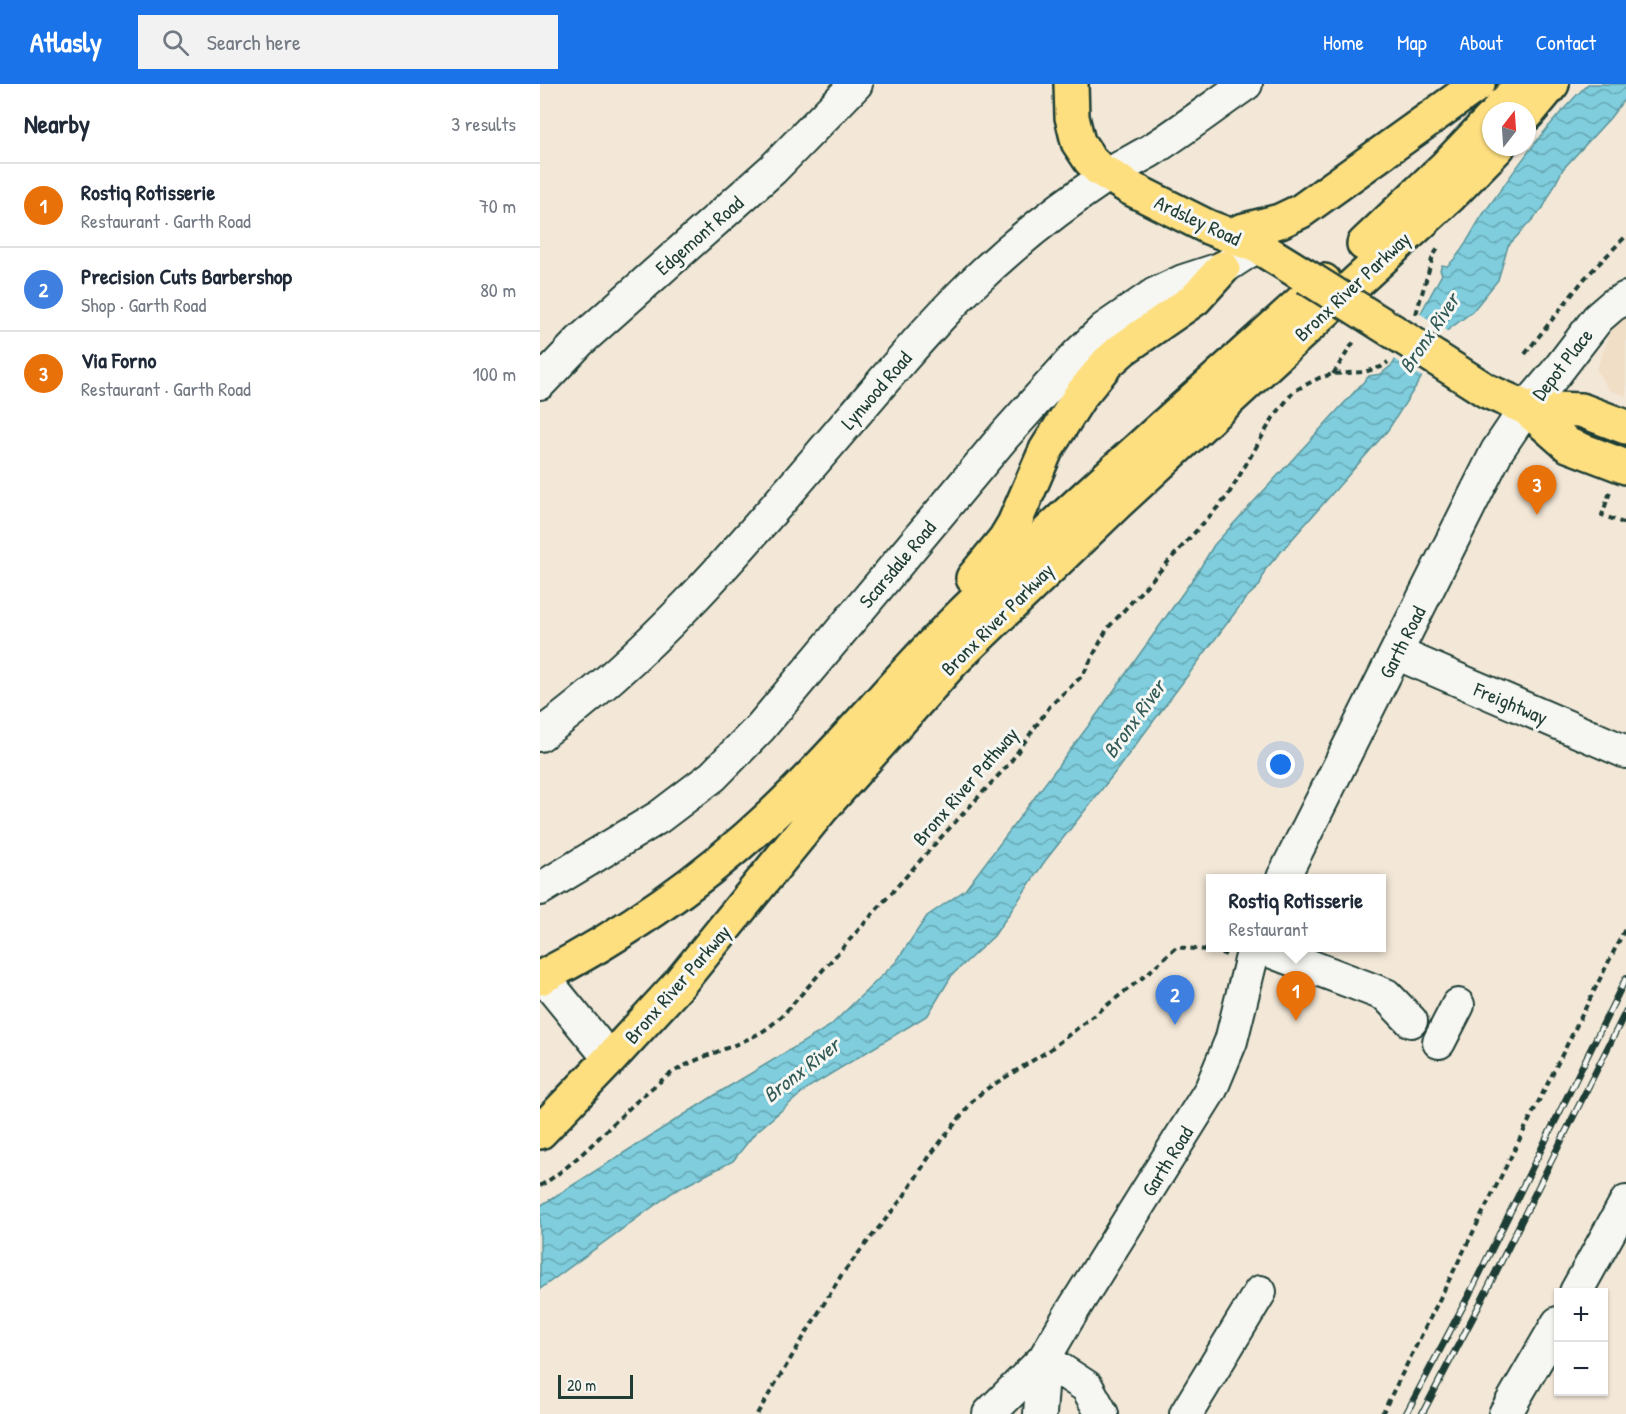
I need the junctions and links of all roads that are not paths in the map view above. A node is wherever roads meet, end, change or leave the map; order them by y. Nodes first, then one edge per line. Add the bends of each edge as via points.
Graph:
1 (856, 84) edge
2 (1071, 84) edge
3 (1090, 84) edge
4 (1246, 84) edge
5 (1478, 84) edge
6 (1522, 84) edge
7 (1552, 84) edge
8 (1506, 102) edge
9 (1536, 103) edge
10 (1482, 128) edge
11 (1489, 156) edge
12 (1118, 169) junction
13 (1249, 238) junction
14 (1223, 268) junction
15 (1626, 298) edge
16 (540, 383) edge
17 (1527, 408) junction
18 (1626, 427) edge
19 (1620, 475) edge
20 (1396, 653) junction
21 (868, 713) junction
22 (540, 735) edge
23 (1626, 752) edge
24 (1286, 874) edge
25 (540, 889) edge
26 (1255, 953) edge
27 (542, 978) edge
28 (1458, 1005) dead end
29 (1411, 1021) dead end
30 (1439, 1042) dead end
31 (610, 1059) junction
32 (540, 1132) edge
33 (1626, 1202) edge
34 (1579, 1288) edge
35 (1260, 1292) dead end
36 (1554, 1330) edge
37 (1044, 1359) junction
38 (989, 1414) edge
39 (1040, 1414) edge
40 (1102, 1414) edge
41 (1186, 1414) edge
42 (1505, 1414) edge

1 - 16 street, Edgemont Road via 773,169 580,341
2 - 12 main road, Ardsley Road via 1078,142 1090,160
3 - 12 main road, Ardsley Road via 1095,128
4 - 12 street, Lynwood Road
5 - 13 main road via 1301,211
6 - 8 main road
7 - 9 main road
10 - 21 main road, Bronx River Parkway via 1371,237 995,582
11 - 31 main road, Bronx River Parkway via 953,661 853,772 708,950
12 - 13 main road, Ardsley Road via 1218,210
12 - 22 street, Lynwood Road via 1029,233 973,283 906,354 691,601 606,684
13 - 14 street, Scarsdale Road
13 - 17 main road, Ardsley Road, bridge via 1487,391
14 - 21 main road via 1195,299 1115,356 1080,396 1046,450 1005,539
14 - 25 street, Scarsdale Road via 1155,294 1104,329 1005,435 760,728 714,776 659,817
15 - 17 street, Depot Place via 1598,318
17 - 18 main road via 1581,410
17 - 19 main road via 1568,446
17 - 20 street, Garth Road via 1497,451
20 - 23 street, Freightway
20 - 24 street, Garth Road
21 - 27 main road, Bronx River Parkway via 774,813 704,873 629,926
26 - 29 street via 1386,995
26 - 37 street, Garth Road via 1231,1041 1211,1089
27 - 31 street
28 - 30 street
31 - 32 main road, Bronx River Parkway
33 - 34 street
35 - 41 street
36 - 42 street
37 - 38 street, Garth Road
37 - 39 street, Garth Road
37 - 40 street via 1087,1387

